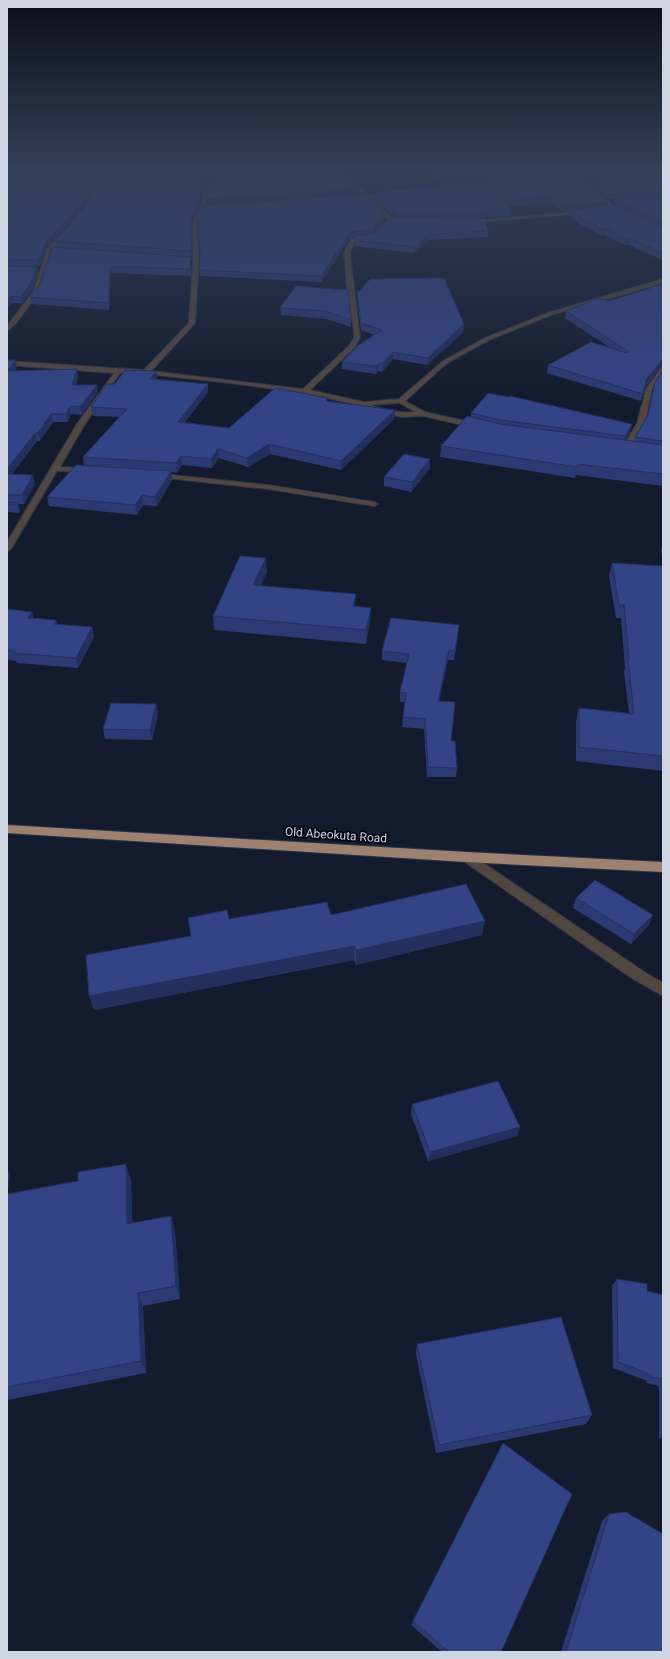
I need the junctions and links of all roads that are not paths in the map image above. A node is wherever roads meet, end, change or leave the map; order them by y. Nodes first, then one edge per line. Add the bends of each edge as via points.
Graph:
1 (54, 245) edge
2 (196, 245) edge
3 (350, 245) edge
4 (50, 250) junction
5 (57, 250) edge
6 (190, 260) edge
7 (196, 261) junction
8 (37, 270) edge
9 (44, 270) junction
10 (663, 281) edge
11 (7, 329) edge
12 (7, 363) edge
13 (663, 369) edge
14 (118, 371) junction
15 (146, 372) junction
16 (305, 391) junction
17 (401, 401) junction
18 (364, 404) junction
19 (423, 414) junction
20 (484, 427) edge
21 (626, 449) edge
22 (55, 469) junction
23 (98, 471) edge
24 (149, 474) edge
25 (374, 504) dead end
26 (20, 508) edge
27 (32, 508) junction
28 (7, 549) edge
29 (7, 829) edge
30 (466, 857) junction
31 (663, 867) edge
32 (663, 990) edge

1 - 4 street
2 - 7 street
3 - 16 street via 347,253 357,338 352,347
4 - 5 street
4 - 9 street
6 - 7 street
7 - 15 street via 192,324
8 - 9 street
9 - 11 street via 36,292
10 - 17 street via 549,314 487,339 445,362
12 - 14 street
13 - 21 street via 648,389 641,423
14 - 15 street
14 - 22 street via 81,424
15 - 16 street
16 - 18 street
17 - 18 street
17 - 19 street
18 - 19 street via 377,410 402,415
19 - 20 street
22 - 23 street
22 - 27 street
24 - 25 street via 268,487
26 - 27 street
27 - 28 street
29 - 30 highway, Old Abeokuta Road
30 - 31 highway, Old Abeokuta Road
30 - 32 street via 631,971

